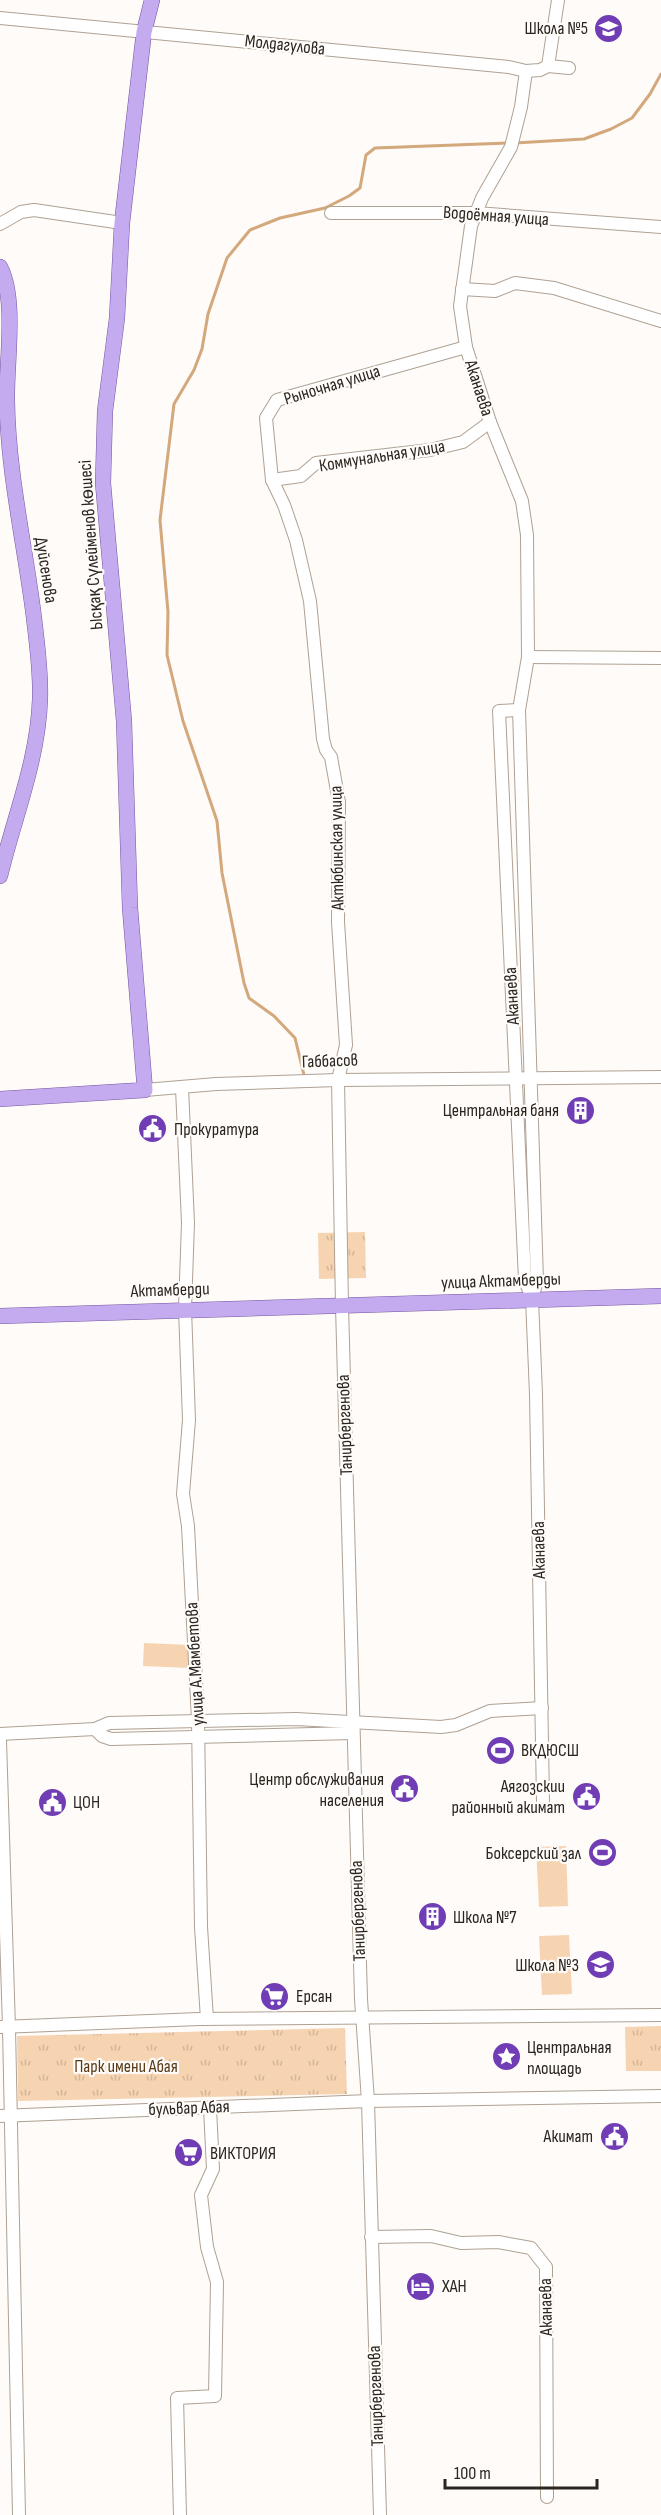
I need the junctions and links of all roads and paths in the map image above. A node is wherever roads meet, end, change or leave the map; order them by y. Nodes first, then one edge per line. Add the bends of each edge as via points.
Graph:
1 (152, 0) edge
2 (558, 0) edge
3 (0, 18) edge
4 (144, 32) junction
5 (548, 66) junction
6 (569, 68) dead end
7 (526, 71) junction
8 (331, 213) dead end
9 (477, 213) junction
10 (122, 223) junction
11 (0, 224) edge
12 (661, 227) edge
13 (0, 267) edge
14 (462, 289) junction
15 (661, 321) edge
16 (466, 347) junction
17 (490, 422) junction
18 (272, 480) junction
19 (528, 657) junction
20 (661, 658) edge
21 (519, 710) junction
22 (0, 876) edge
23 (661, 1077) edge
24 (530, 1079) junction
25 (338, 1080) junction
26 (516, 1080) junction
27 (182, 1088) junction
28 (145, 1090) junction
29 (0, 1099) edge
30 (661, 1296) edge
31 (532, 1299) junction
32 (342, 1306) junction
33 (185, 1309) junction
34 (0, 1316) edge
35 (542, 1708) junction
36 (198, 1720) junction
37 (353, 1727) junction
38 (95, 1730) junction
39 (0, 1734) edge
40 (198, 1736) junction
41 (0, 1740) edge
42 (543, 1802) dead end
43 (661, 2014) edge
44 (364, 2018) junction
45 (207, 2019) junction
46 (4, 2028) edge
47 (661, 2096) edge
48 (368, 2102) junction
49 (210, 2108) junction
50 (5, 2116) edge
51 (371, 2237) junction
52 (547, 2497) dead end
53 (19, 2515) edge
54 (180, 2515) edge
55 (380, 2515) edge

1 - 4 main road, Ысқақ Сүлейменов көшесі
2 - 5 street
3 - 4 street, Молдагулова
4 - 7 street, Молдагулова
4 - 10 main road, Ысқақ Сүлейменов көшесі
5 - 6 street, Молдагулова
5 - 7 street, Молдагулова
7 - 9 street, Аканаева via 512,142
8 - 9 street, Водоёмная улица
9 - 12 street, Водоёмная улица
9 - 14 street, Аканаева via 471,226
10 - 11 street via 33,210
10 - 28 main road, Ысқақ Сүлейменов көшесі via 117,318 105,411 103,483 123,721 130,908
13 - 22 main road, Дуйсенова via 8,289 9,448 40,690 27,784
14 - 15 street via 495,291 514,284 554,288
14 - 16 street, Аканаева via 460,306
16 - 17 street, Аканаева
16 - 18 street, Рыночная улица via 277,400 266,418
17 - 18 street, Коммунальная улица via 463,442 430,450 316,463 301,476
17 - 19 street, Аканаева via 522,501 527,535
18 - 25 street, Актюбинская улица via 296,540 310,601 323,739 332,757 339,802 339,922 346,1045
19 - 20 street
19 - 21 street, Аканаева
21 - 24 street, Аканаева
21 - 26 street, Аканаева via 499,711
23 - 24 street, Габбасов
24 - 26 street, Габбасов
24 - 31 street, Аканаева via 537,1281
25 - 26 street, Габбасов
25 - 27 street, Габбасов
25 - 32 street, Актюбинская улица
26 - 31 street, Аканаева via 525,1280
27 - 28 street, Габбасов
27 - 33 street, улица А.Мамбетова via 188,1224
28 - 29 main road, Габбасов
30 - 31 main road, улица Актамберды
31 - 32 main road, улица Актамберды
31 - 35 street, Аканаева
32 - 33 main road, Актамберди
32 - 37 street, Танирбергенова
33 - 34 main road, Актамберди
33 - 36 street, улица А.Мамбетова via 189,1420 183,1494
35 - 37 street via 490,1711 441,1727
35 - 42 street, Аканаева
36 - 37 street via 296,1719
36 - 38 street via 109,1723
36 - 40 street, улица А.Мамбетова
37 - 40 street
37 - 44 street, Танирбергенова
38 - 39 street
38 - 40 street via 111,1739
40 - 45 street, улица А.Мамбетова via 201,1927
41 - 46 street
43 - 44 street
44 - 45 street
44 - 48 street, Танирбергенова
45 - 46 street
46 - 50 street
47 - 48 street, бульвар Абая
48 - 49 street, бульвар Абая
48 - 51 street, Танирбергенова
49 - 50 street, бульвар Абая
49 - 54 street via 213,2169 201,2195 207,2247 217,2282 215,2396 177,2398
50 - 53 street
51 - 52 street, Аканаева via 431,2236 461,2243 498,2242 531,2248 538,2255 546,2267
51 - 55 street, Танирбергенова

